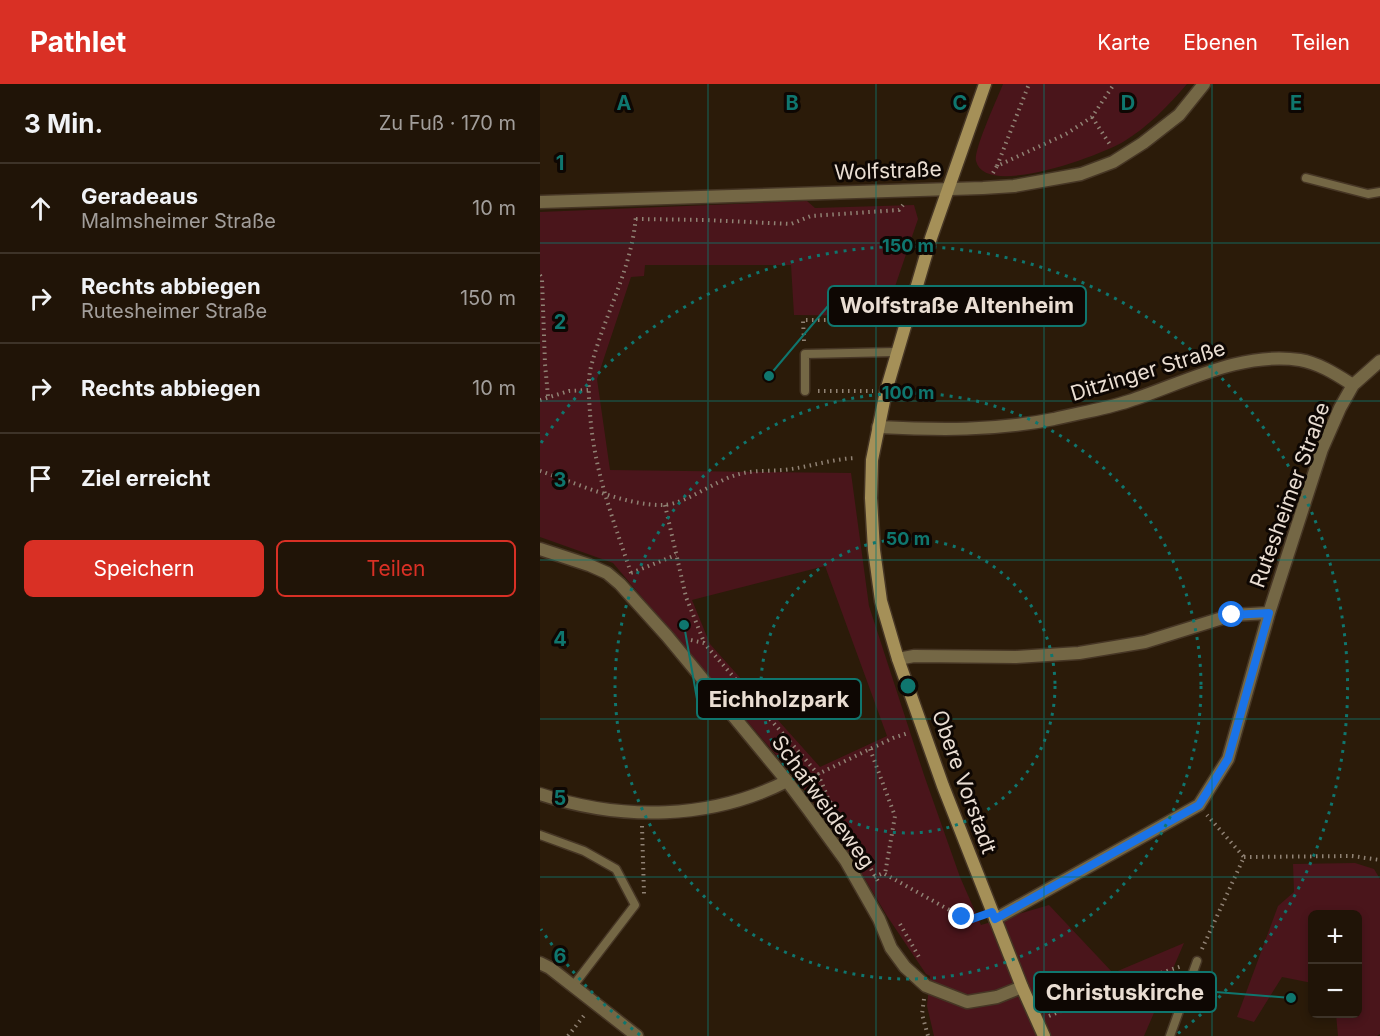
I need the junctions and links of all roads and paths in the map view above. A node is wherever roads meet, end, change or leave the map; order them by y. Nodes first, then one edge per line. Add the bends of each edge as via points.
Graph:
1 (985, 84) edge
2 (1029, 84) edge
3 (1114, 84) edge
4 (1204, 84) edge
5 (1092, 117) junction
6 (1119, 158) junction
7 (997, 166) junction
8 (1306, 178) dead end
9 (948, 188) junction
10 (983, 188) junction
11 (915, 189) junction
12 (1380, 192) edge
13 (540, 202) edge
14 (540, 275) edge
15 (906, 320) junction
16 (896, 352) junction
17 (805, 354) junction
18 (1380, 360) edge
19 (1353, 385) junction
20 (588, 390) junction
21 (805, 391) dead end
22 (827, 391) dead end
23 (886, 391) junction
24 (548, 396) junction
25 (540, 400) edge
26 (878, 427) junction
27 (855, 458) dead end
28 (540, 471) edge
29 (605, 493) junction
30 (665, 505) junction
31 (540, 549) edge
32 (676, 555) junction
33 (631, 573) junction
34 (620, 584) junction
35 (1269, 613) junction
36 (667, 636) junction
37 (704, 643) junction
38 (898, 659) junction
39 (893, 738) dead end
40 (870, 749) junction
41 (818, 774) junction
42 (787, 781) junction
43 (540, 794) edge
44 (828, 798) dead end
45 (1199, 805) junction
46 (641, 814) junction
47 (540, 836) edge
48 (1244, 857) junction
49 (1380, 860) edge
50 (885, 874) junction
51 (859, 885) junction
52 (645, 893) dead end
53 (993, 915) junction
54 (1197, 961) junction
55 (540, 963) edge
56 (573, 986) junction
57 (1022, 987) junction
58 (594, 1003) junction
59 (1037, 1020) junction
60 (568, 1036) edge
61 (637, 1036) edge
62 (1044, 1036) edge
63 (1170, 1036) edge

1 - 9 main road, Obere Vorstadt
2 - 7 path
3 - 5 path
4 - 6 street, Wolfstraße via 1179,115
5 - 6 path
5 - 7 path via 1066,134
6 - 10 street, Wolfstraße via 1081,174
7 - 10 path
8 - 12 lane via 1368,194
9 - 10 street, Wolfstraße
9 - 11 street, Wolfstraße
9 - 15 main road, Obere Vorstadt
11 - 13 street, Wolfstraße
11 - 20 path via 899,210 811,216 791,224 636,219 632,244 591,365
14 - 24 path
15 - 16 main road, Obere Vorstadt
15 - 17 path via 803,320
16 - 17 lane
16 - 23 main road, Obere Vorstadt
17 - 21 lane
18 - 19 street, Rutesheimer Straße
19 - 26 street, Ditzinger Straße via 1335,373 1300,360 1252,360 1127,402 1052,419 987,429
19 - 35 street, Rutesheimer Straße via 1322,449
20 - 24 path
20 - 29 path via 591,433
22 - 23 path
23 - 26 main road, Obere Vorstadt
24 - 25 path
26 - 38 main road, Obere Vorstadt via 872,460 874,550 881,601
27 - 30 path via 737,474
28 - 29 path
29 - 30 path
29 - 33 path
30 - 32 path
31 - 34 street, Schafweideweg via 589,565
32 - 33 path
32 - 37 path via 686,597
33 - 34 path
34 - 36 street, Schafweideweg
35 - 38 street via 1232,615 1145,642 1079,653
35 - 45 street, Rutesheimer Straße via 1228,759
36 - 37 path
36 - 42 street, Schafweideweg
37 - 41 path
38 - 53 main road, Obere Vorstadt
39 - 40 path
40 - 41 path
40 - 50 path via 895,816
41 - 44 path
42 - 46 street via 728,803
42 - 51 street, Schafweideweg
43 - 46 street via 585,806
45 - 48 path
45 - 53 street, Rutesheimer Straße
46 - 52 path
47 - 56 lane via 616,869 635,905
48 - 49 path via 1352,856
48 - 54 path
50 - 51 path
50 - 53 path via 962,917
51 - 57 street, Schafweideweg via 891,948 926,986 967,1002 997,997
53 - 57 main road, Obere Vorstadt
54 - 59 path
54 - 63 lane
55 - 56 street
56 - 58 street
57 - 59 main road, Obere Vorstadt
58 - 60 path
58 - 61 street
59 - 62 main road, Obere Vorstadt

